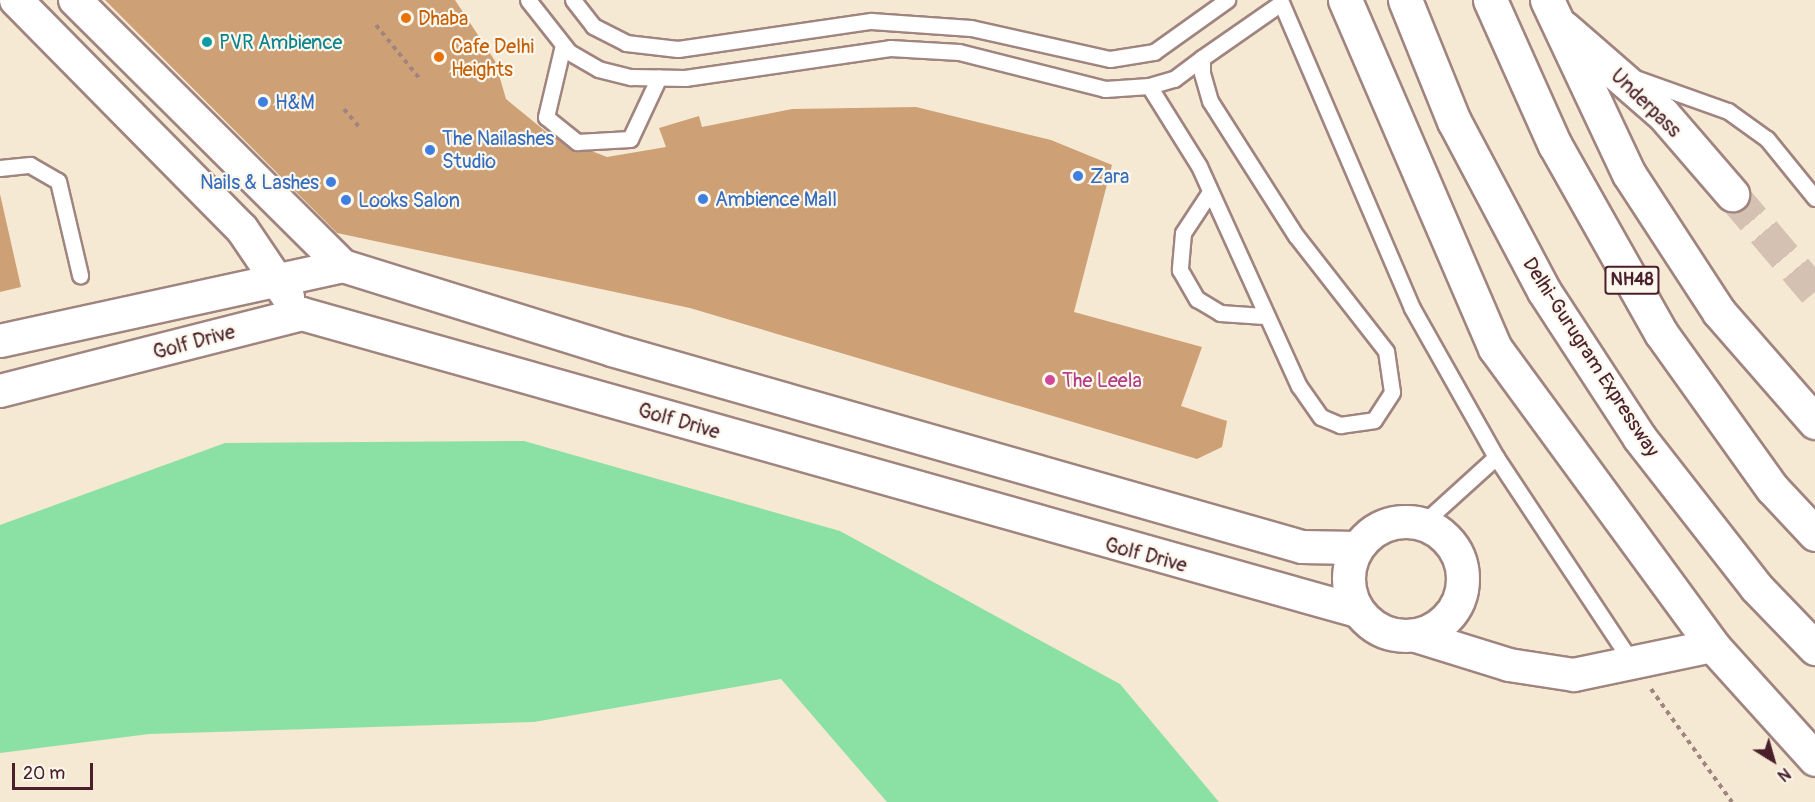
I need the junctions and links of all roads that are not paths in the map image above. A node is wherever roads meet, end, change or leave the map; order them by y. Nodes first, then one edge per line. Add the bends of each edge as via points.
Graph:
1 (16, 0) edge
2 (75, 0) edge
3 (528, 0) edge
4 (573, 0) edge
5 (1227, 0) edge
6 (1345, 0) edge
7 (1405, 0) edge
8 (1490, 0) edge
9 (1280, 2) edge
10 (1550, 9) edge
11 (563, 45) junction
12 (1202, 58) junction
13 (1612, 70) junction
14 (659, 77) junction
15 (1149, 86) junction
16 (0, 168) edge
17 (1210, 192) junction
18 (1732, 195) tunnel mouth
19 (1815, 198) edge
20 (343, 266) junction
21 (80, 275) dead end
22 (274, 282) junction
23 (302, 314) junction
24 (1264, 316) junction
25 (0, 341) edge
26 (0, 392) edge
27 (1815, 422) edge
28 (1496, 457) junction
29 (1422, 524) junction
30 (1815, 534) edge
31 (1357, 548) junction
32 (1357, 611) junction
33 (1416, 636) junction
34 (1713, 646) junction
35 (1815, 648) edge
36 (1633, 664) junction
37 (1815, 759) edge

1 - 22 street via 242,229
2 - 20 street
3 - 11 lane
4 - 5 lane via 593,26 626,43 678,49 871,21 971,28 1110,59 1154,52
6 - 34 main road via 1495,348
7 - 35 main road, Delhi-Gurugram Expressway via 1454,121 1544,291 1639,437 1756,587
8 - 30 main road, NH48 via 1555,145 1661,333 1772,488
9 - 12 lane
9 - 28 lane via 1412,308
10 - 13 main road, Underpass
10 - 27 main road via 1642,194 1719,312
11 - 14 lane via 598,69
11 - 14 lane via 546,117 578,142 630,139
12 - 15 lane via 1174,79
12 - 24 lane via 1210,101 1296,236 1386,351 1392,392 1374,420 1340,425 1321,417
13 - 18 main road, Underpass via 1663,114
13 - 19 lane via 1728,111 1767,140
14 - 15 lane via 890,48 959,52 1105,89
15 - 17 lane
16 - 21 lane via 30,165 58,181
17 - 24 lane
17 - 24 lane via 1183,233 1180,270 1197,299 1220,313
20 - 22 street, Golf Drive
20 - 31 street via 612,350 1302,547
22 - 23 street
22 - 25 street, Golf Drive
23 - 26 street, Golf Drive
23 - 32 street, Golf Drive
28 - 29 lane
28 - 36 lane
29 - 31 street via 1386,525
29 - 33 street via 1450,543 1463,574 1456,607 1432,630
31 - 32 street via 1349,590
32 - 33 street via 1383,633
33 - 36 street via 1509,665 1574,675
34 - 36 street
34 - 37 main road

